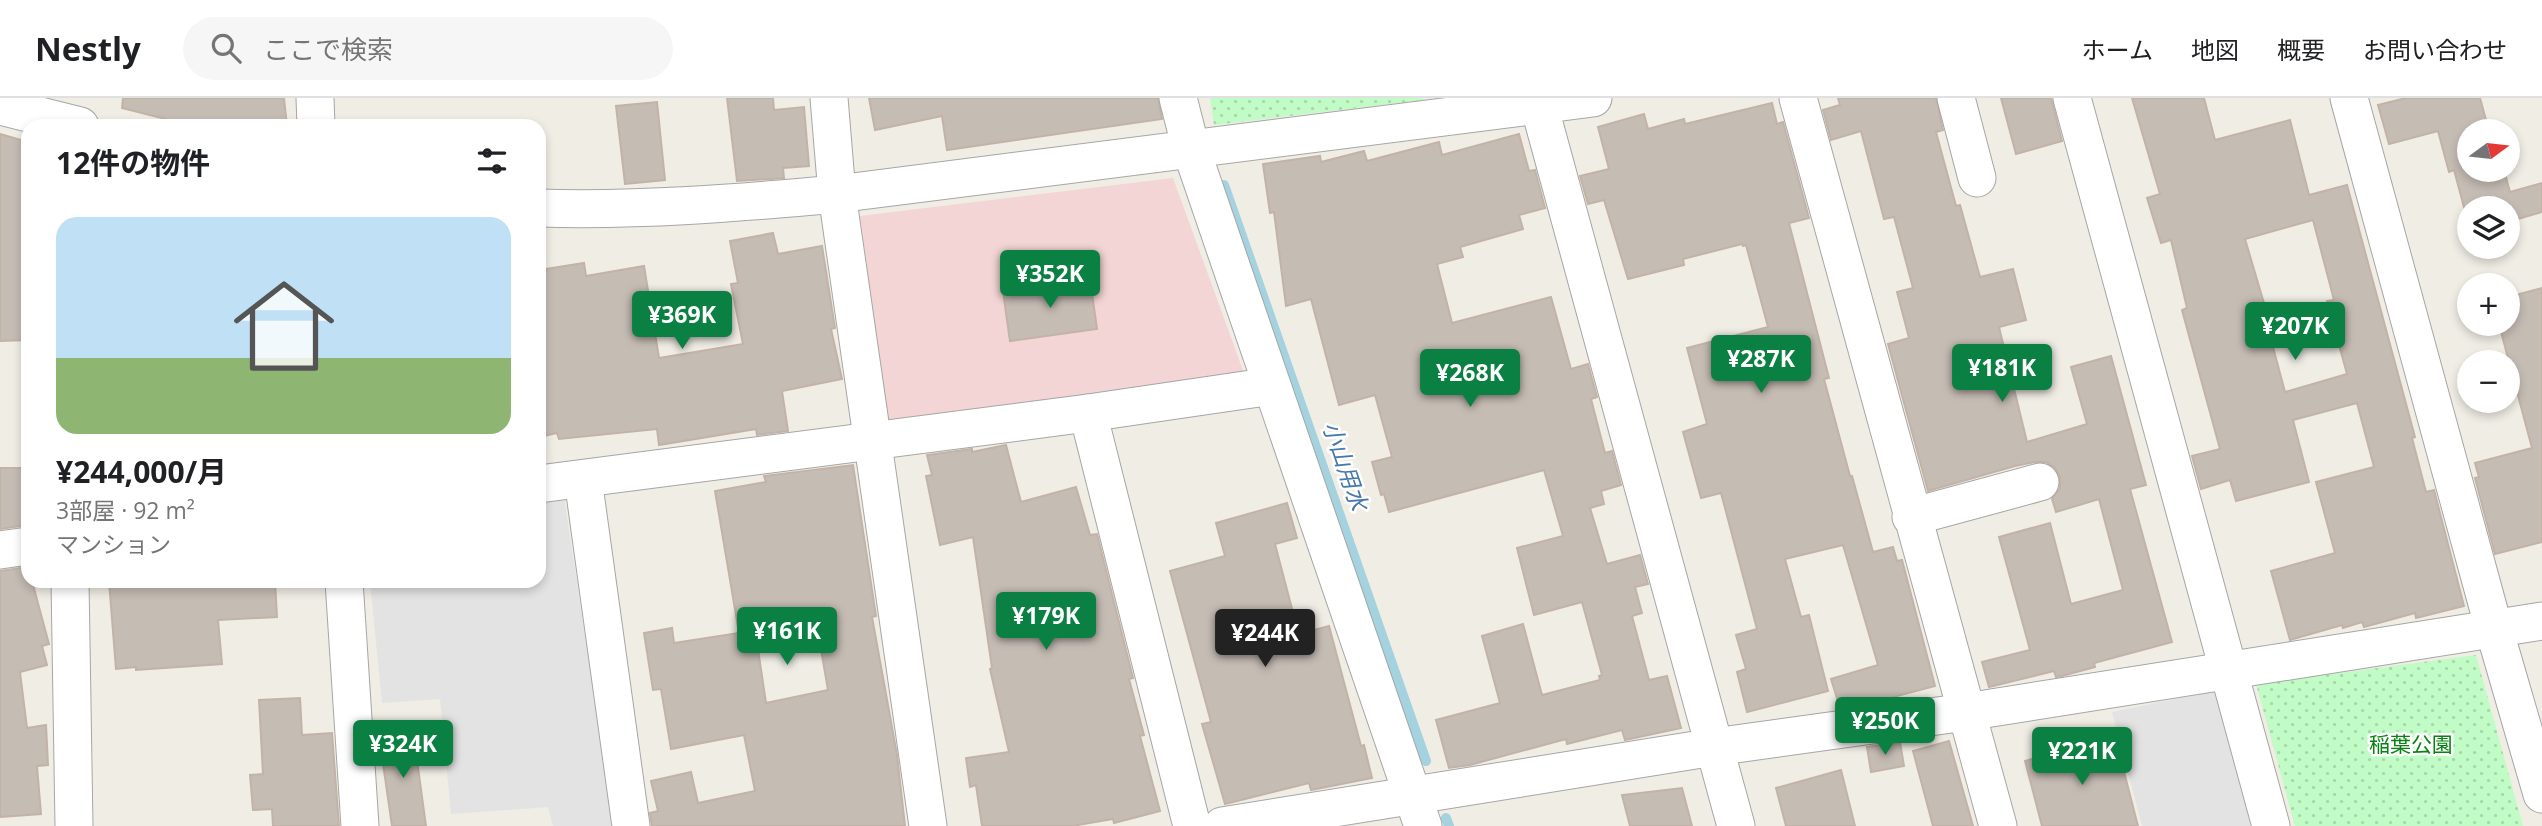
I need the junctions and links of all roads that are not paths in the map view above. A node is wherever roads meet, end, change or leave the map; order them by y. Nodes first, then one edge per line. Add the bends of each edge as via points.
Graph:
1 (315, 98) edge
2 (829, 98) edge
3 (1178, 98) edge
4 (1593, 98) edge
5 (1798, 98) edge
6 (1956, 98) edge
7 (2072, 98) edge
8 (2349, 98) edge
9 (1538, 101) edge
10 (0, 106) edge
11 (62, 118) edge
12 (316, 119) edge
13 (1191, 149) junction
14 (1977, 178) dead end
15 (837, 194) junction
16 (546, 208) edge
17 (1272, 386) junction
18 (1088, 413) junction
19 (872, 441) junction
20 (583, 479) junction
21 (2040, 482) dead end
22 (546, 483) edge
23 (1911, 517) junction
24 (21, 548) edge
25 (0, 550) edge
26 (71, 588) edge
27 (344, 588) edge
28 (2542, 621) edge
29 (2494, 629) junction
30 (2230, 671) junction
31 (1966, 712) junction
32 (1714, 747) junction
33 (2542, 794) edge
34 (1418, 811) edge
35 (74, 826) edge
36 (360, 826) edge
37 (631, 826) edge
38 (928, 826) edge
39 (1192, 826) edge
40 (1222, 826) edge
41 (1736, 826) edge
42 (1998, 826) edge
43 (2271, 826) edge

1 - 12 street
2 - 15 street
3 - 13 street
4 - 9 street
5 - 23 street
6 - 14 street
7 - 30 street
8 - 29 street
9 - 13 street
9 - 32 street
10 - 11 street
13 - 15 street
13 - 17 street
15 - 16 street via 734,204
15 - 19 street
17 - 18 street
17 - 34 street
18 - 19 street
18 - 39 street
19 - 20 street
19 - 38 street
20 - 22 street
20 - 37 street
21 - 23 street
23 - 31 street
24 - 25 street
26 - 35 street
27 - 36 street
28 - 29 street
29 - 30 street
29 - 33 street
30 - 31 street
30 - 43 street
31 - 32 street
31 - 42 street
32 - 34 street
32 - 41 street
34 - 40 street

